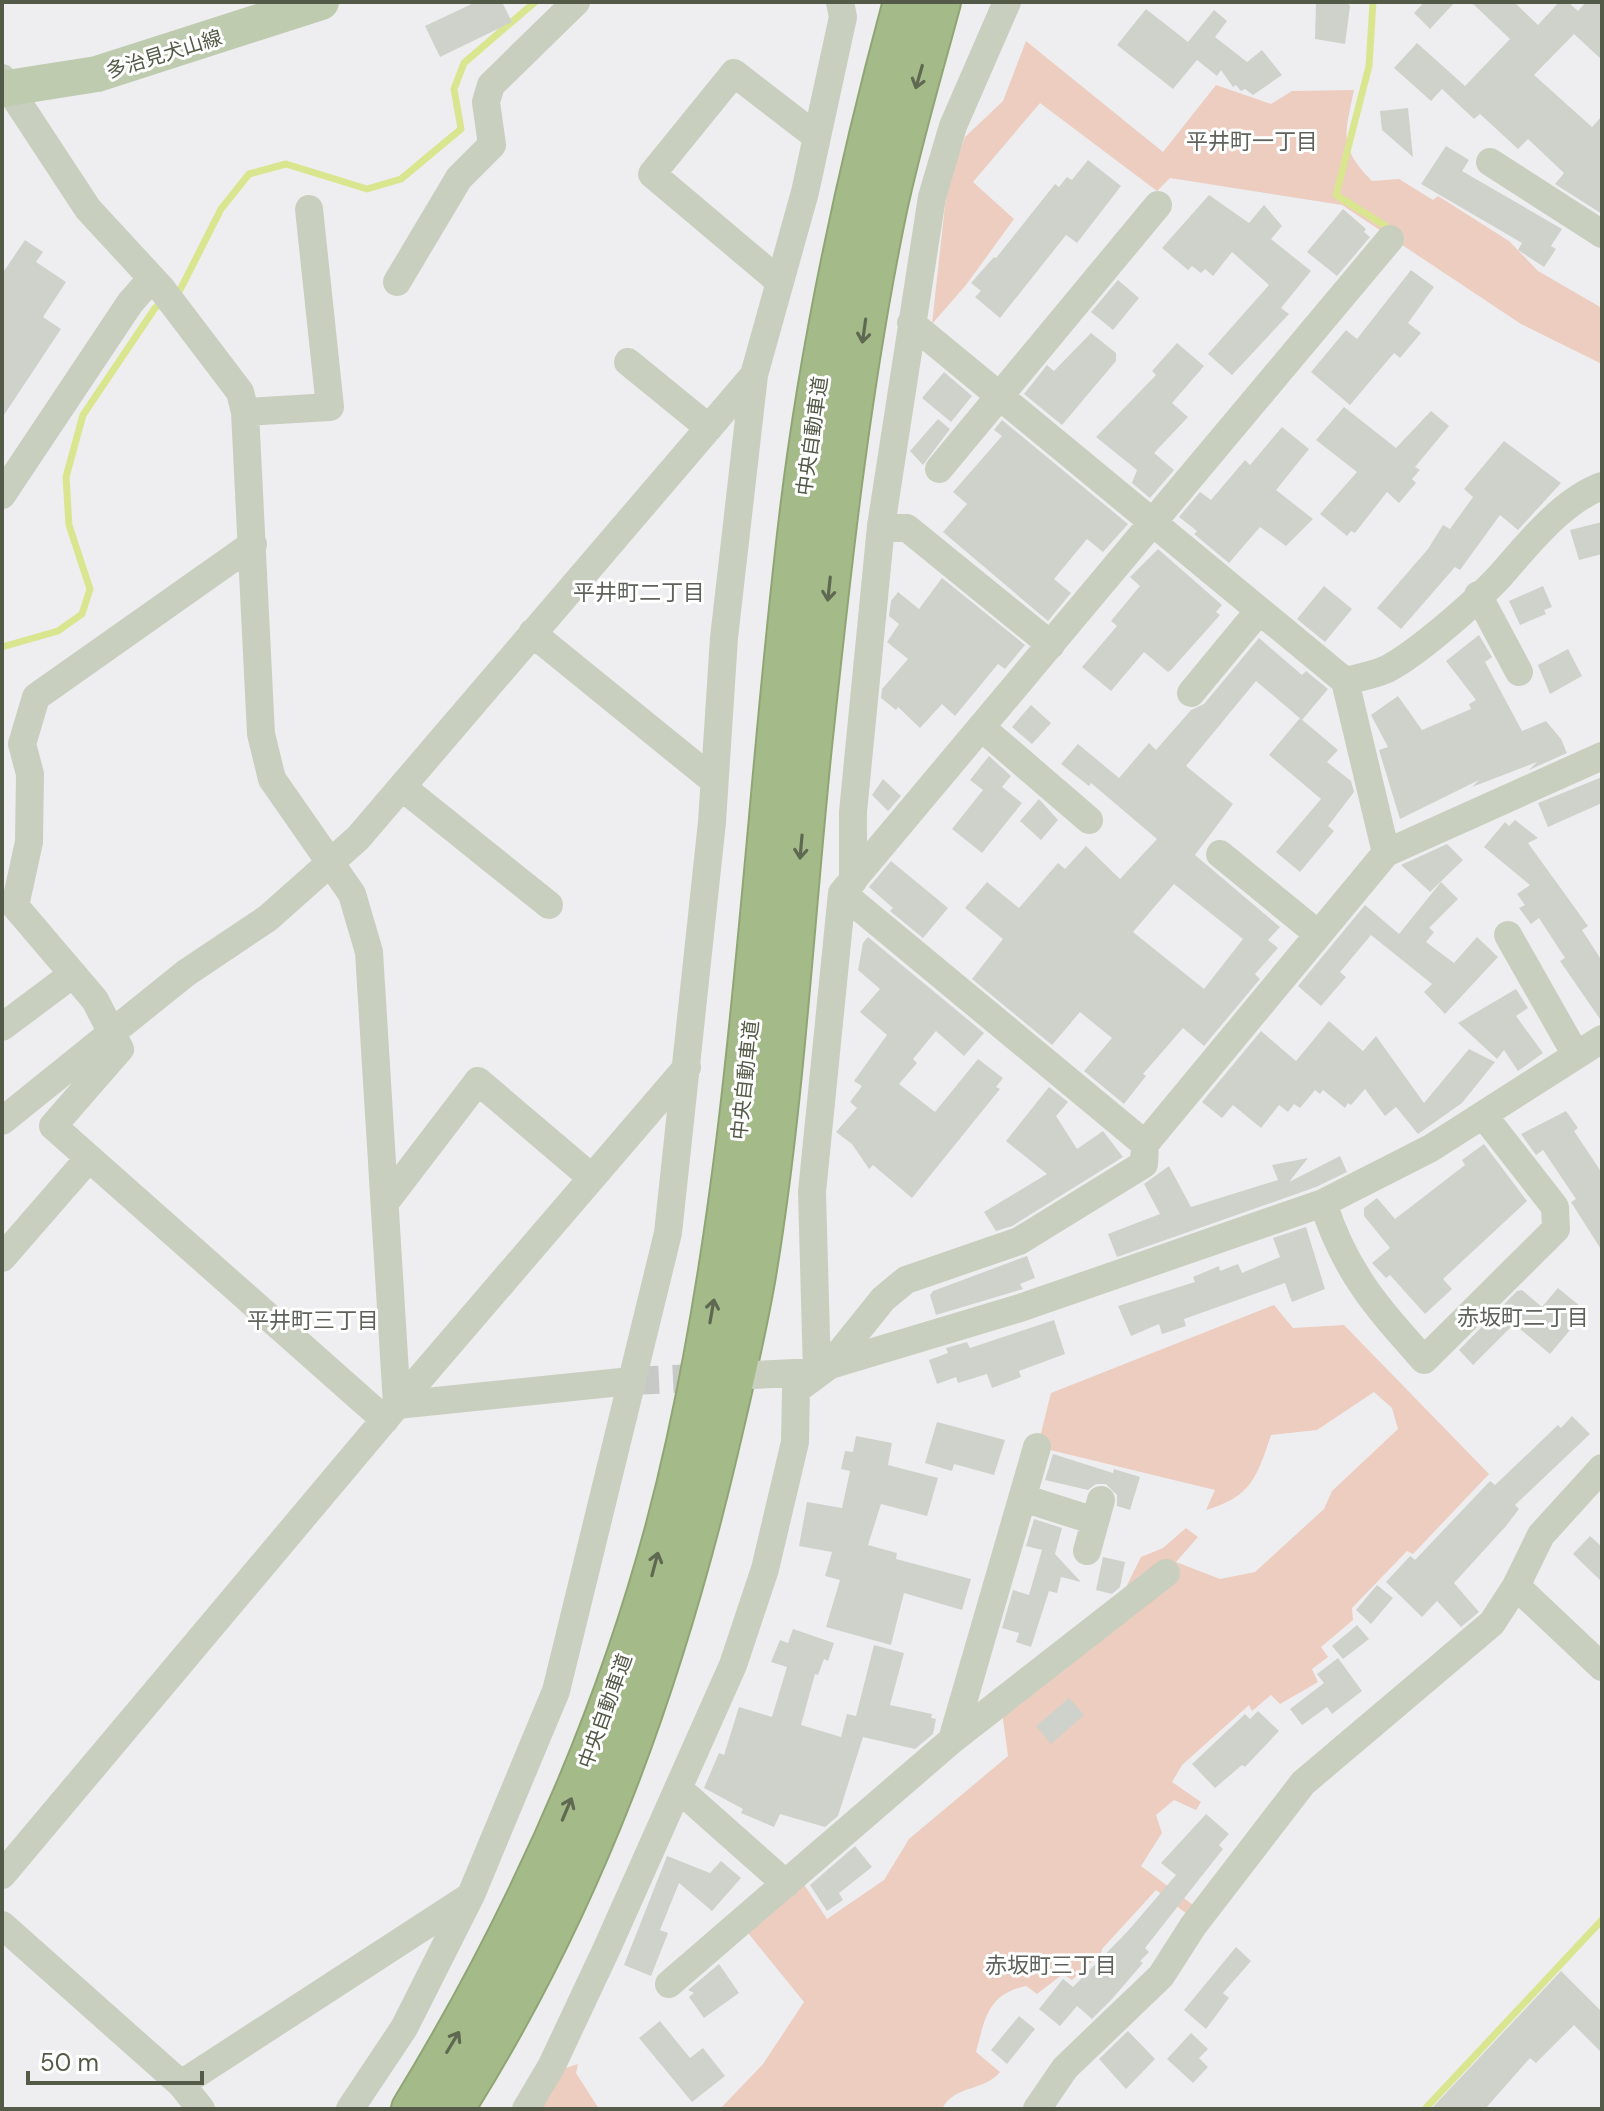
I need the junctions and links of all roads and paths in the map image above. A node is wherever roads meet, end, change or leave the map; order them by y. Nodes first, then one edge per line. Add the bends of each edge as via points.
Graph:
1 (321, 2) edge
2 (576, 2) edge
3 (840, 2) edge
4 (904, 2) edge
5 (940, 2) edge
6 (1007, 2) edge
7 (4, 85) edge
8 (817, 137) junction
9 (1490, 162) dead end
10 (1158, 205) dead end
11 (309, 209) dead end
12 (1602, 234) edge
13 (1390, 239) dead end
14 (397, 282) dead end
15 (780, 282) junction
16 (163, 291) junction
17 (911, 323) junction
18 (628, 362) dead end
19 (754, 375) junction
20 (999, 397) junction
21 (245, 412) junction
22 (709, 428) junction
23 (939, 469) dead end
24 (1597, 490) edge
25 (2, 495) edge
26 (1154, 524) junction
27 (881, 526) junction
28 (253, 544) junction
29 (1478, 595) junction
30 (1258, 612) junction
31 (532, 633) junction
32 (1051, 645) junction
33 (1519, 672) dead end
34 (1345, 681) junction
35 (1191, 693) dead end
36 (982, 728) junction
37 (1602, 756) edge
38 (713, 780) junction
39 (402, 787) junction
40 (1089, 820) dead end
41 (1386, 853) junction
42 (1220, 854) dead end
43 (330, 863) junction
44 (848, 887) junction
45 (549, 905) dead end
46 (1318, 934) junction
47 (1508, 935) dead end
48 (73, 974) junction
49 (2, 1027) edge
50 (113, 1032) junction
51 (1602, 1039) edge
52 (1576, 1055) junction
53 (687, 1067) junction
54 (1484, 1116) junction
55 (2, 1121) edge
56 (1145, 1144) junction
57 (89, 1158) junction
58 (592, 1178) junction
59 (387, 1200) junction
60 (1323, 1203) junction
61 (2, 1258) edge
62 (823, 1368) junction
63 (753, 1375) dead end
64 (631, 1381) junction
65 (391, 1413) junction
66 (1037, 1447) dead end
67 (1602, 1468) edge
68 (1023, 1498) junction
69 (1087, 1551) dead end
70 (1166, 1573) dead end
71 (1516, 1586) junction
72 (1602, 1667) edge
73 (952, 1740) junction
74 (680, 1790) junction
75 (2, 1875) edge
76 (786, 1884) junction
77 (471, 1895) junction
78 (2, 1925) edge
79 (669, 1984) dead end
80 (181, 2084) junction
81 (201, 2109) edge
82 (350, 2109) edge
83 (412, 2109) edge
84 (453, 2109) edge
85 (526, 2109) edge
86 (1037, 2109) edge

1 - 7 main road, 多治見犬山線 via 97,74
2 - 14 street via 491,85 486,102 492,145 459,178
3 - 8 street via 843,17
83 -> 4 highway, 中央自動車道 via 466,2021 597,1739 651,1578 687,1446 736,1167 800,516 847,226
5 -> 84 highway, 中央自動車道 via 886,210 866,314 835,530 774,1135 756,1272 722,1431 683,1588 622,1775 554,1928
6 - 17 street via 953,126 932,197
7 - 16 street via 88,209
8 - 15 street
8 - 15 street via 734,73 652,174
9 - 12 street
10 - 20 street
11 - 21 street via 330,407
13 - 26 street
15 - 19 street
16 - 21 street via 240,392
16 - 25 street via 130,303
17 - 20 street
17 - 27 street
18 - 22 street
19 - 22 street
19 - 38 street
20 - 23 street
20 - 26 street
21 - 28 street
22 - 31 street
24 - 29 street
26 - 30 street
26 - 32 street
27 - 32 street via 907,528
27 - 44 street
28 - 43 street via 265,749 272,779
28 - 48 street via 36,697 22,744 30,774 29,842 15,906
29 - 33 street
29 - 34 street via 1386,669
30 - 34 street
30 - 35 street
31 - 38 street
31 - 39 street
32 - 36 street
34 - 41 street
36 - 40 street
36 - 44 street
37 - 41 street
38 - 53 street
39 - 43 street
39 - 45 street
41 - 46 street
42 - 46 street
43 - 50 street via 268,918 186,973
43 - 59 street via 352,894 369,952
44 - 56 street
44 - 62 street via 812,1192
46 - 56 street
47 - 52 street
48 - 49 street
48 - 50 street
50 - 55 street
50 - 57 street via 120,1049 53,1126
51 - 52 street
52 - 54 street
53 - 58 street
53 - 64 street via 668,1233
54 - 60 street
54 - 60 street via 1555,1207 1556,1229 1424,1360 1364,1292 1336,1244
56 - 62 street via 1144,1164 1019,1241 906,1280
57 - 61 street
57 - 65 street
58 - 59 street via 478,1081
58 - 65 street
59 - 65 street
60 - 62 street via 1020,1308
62 - 63 street
62 - 74 street via 796,1390 795,1442 765,1569 733,1665
64 - 65 street
64 - 77 street via 556,1691
65 - 75 street
66 - 68 street
67 - 71 street via 1541,1535
68 - 69 street via 1098,1510
68 - 73 street
70 - 73 street
71 - 72 street
71 - 86 street via 1492,1623 1303,1783 1161,1976 1065,2068
73 - 76 street
74 - 76 street
74 - 85 street via 552,2065
76 - 79 street
77 - 80 street
77 - 82 street via 404,2028
78 - 80 street
80 - 81 street

